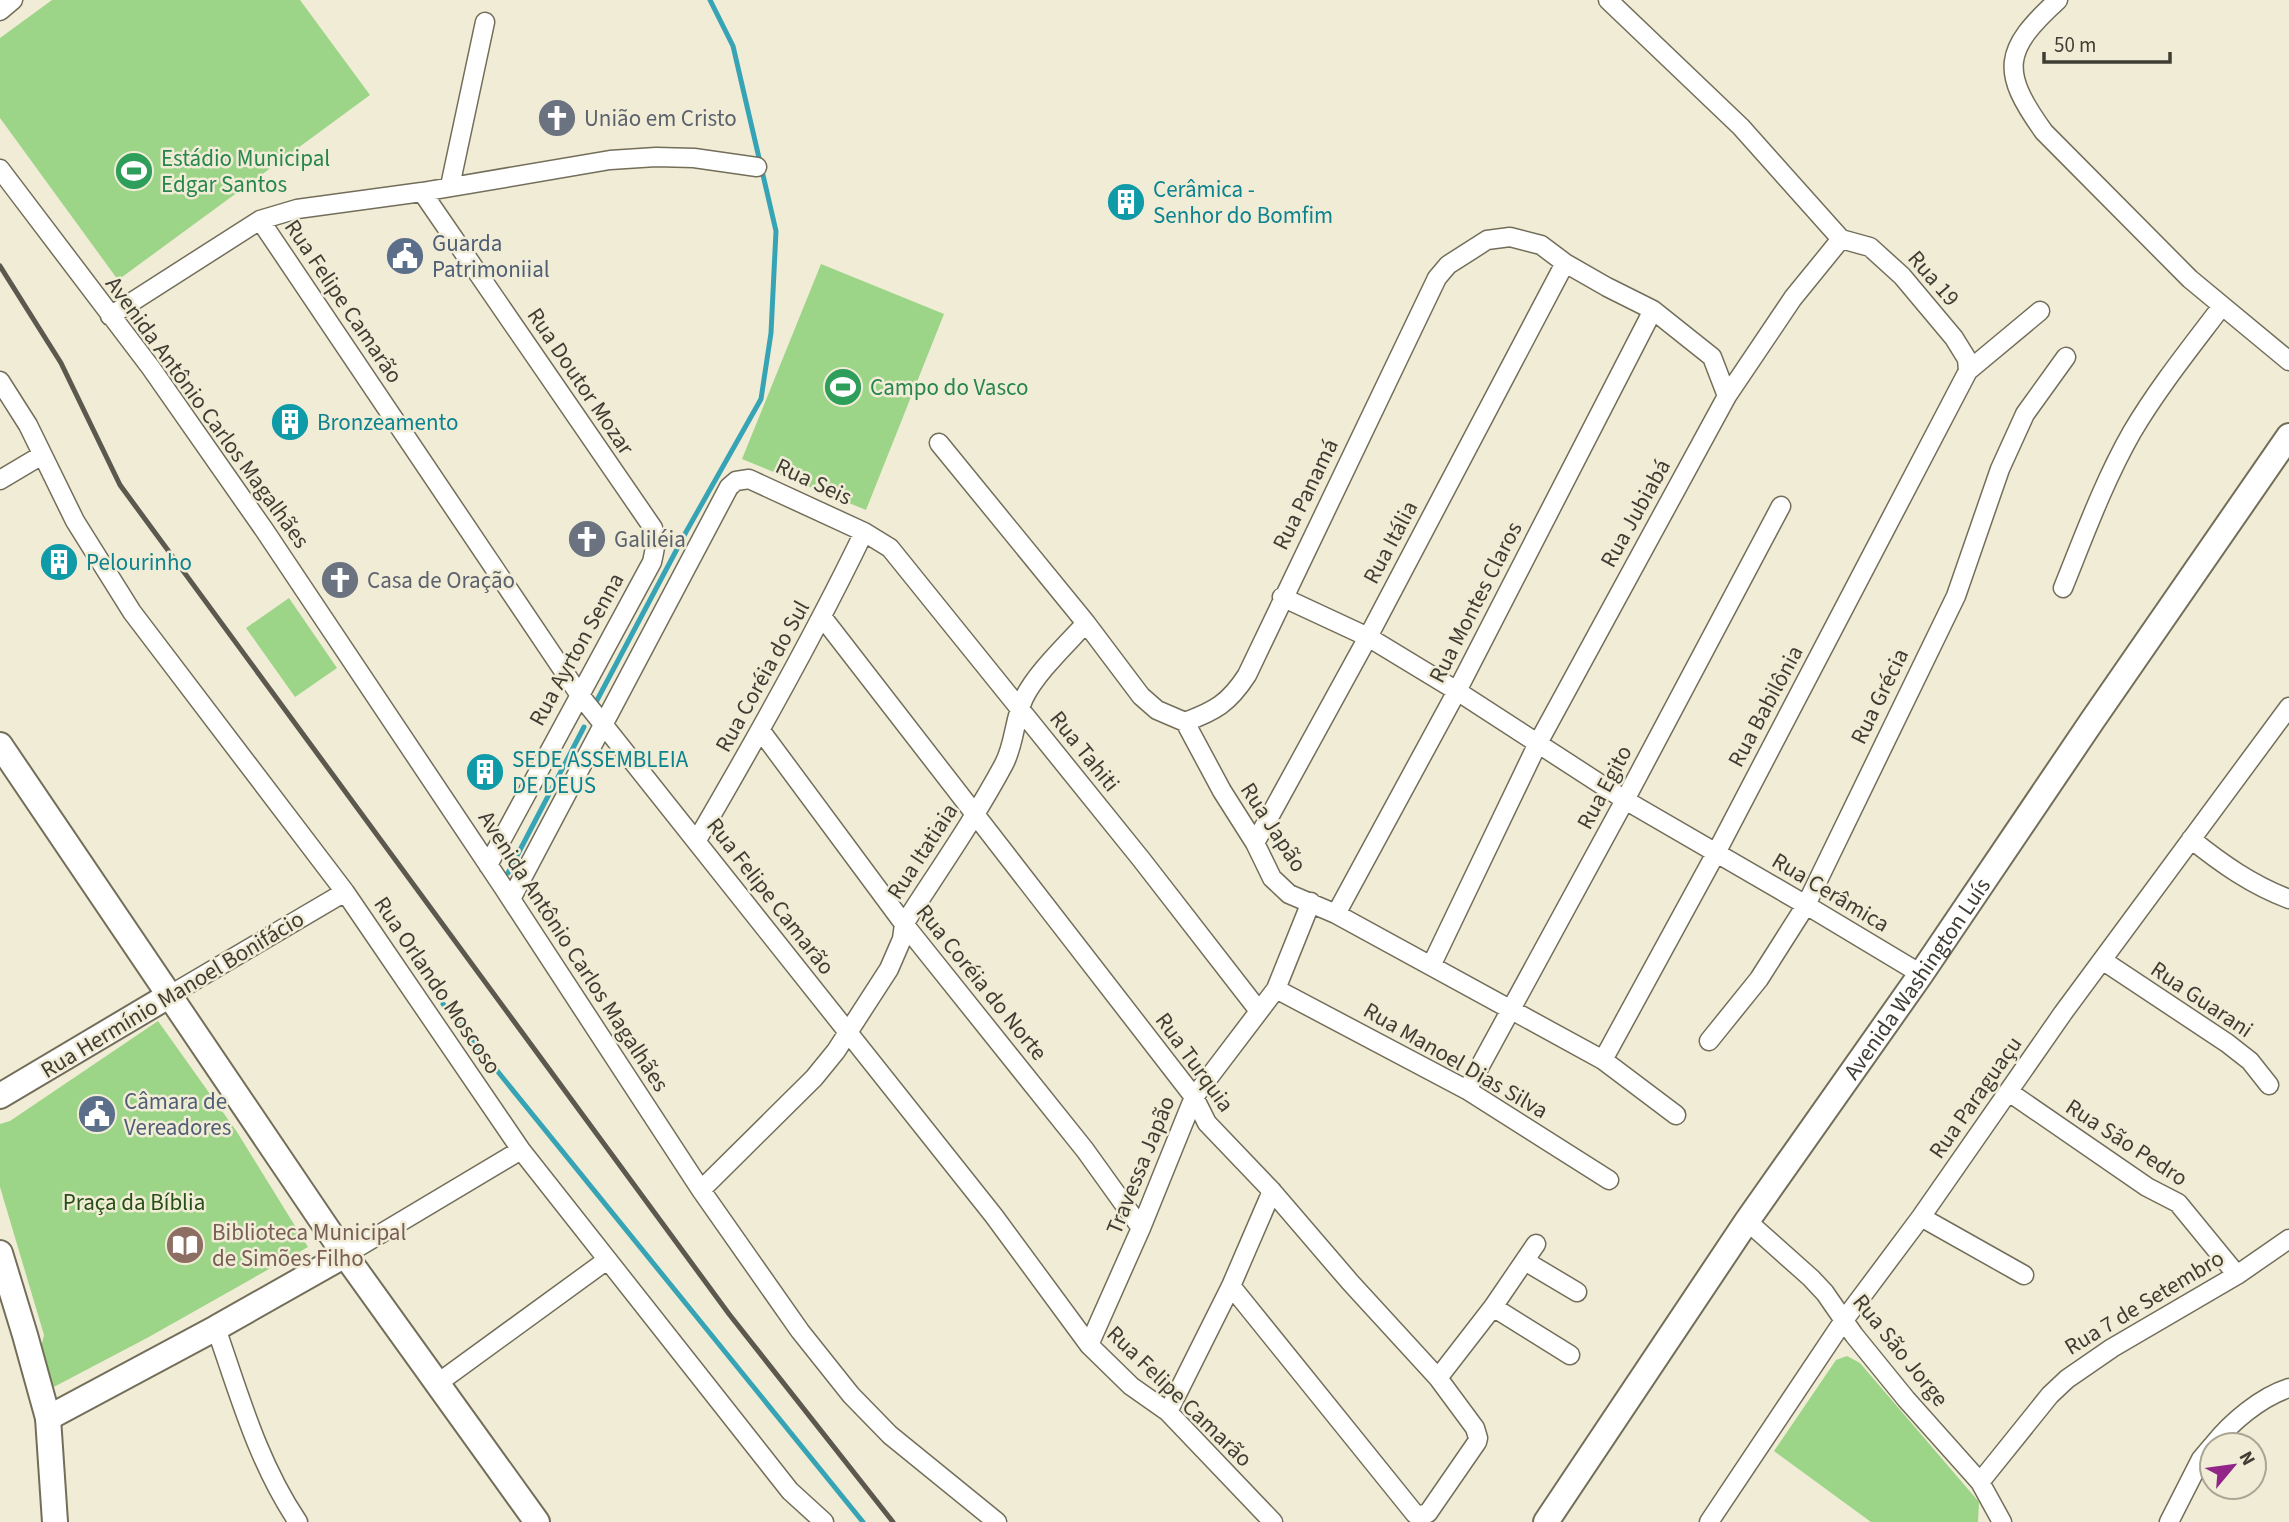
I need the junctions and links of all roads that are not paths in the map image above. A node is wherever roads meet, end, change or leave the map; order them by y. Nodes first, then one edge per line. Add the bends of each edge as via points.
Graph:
1 (13, 0) edge
2 (1608, 0) edge
3 (2058, 0) edge
4 (0, 11) edge
5 (485, 22) dead end
6 (757, 167) dead end
7 (0, 169) edge
8 (450, 186) junction
9 (422, 192) junction
10 (260, 220) junction
11 (1841, 239) junction
12 (1565, 263) junction
13 (2222, 306) junction
14 (1653, 310) junction
15 (2040, 311) dead end
16 (110, 316) junction
17 (2066, 357) dead end
18 (2289, 361) edge
19 (1968, 371) junction
20 (0, 381) edge
21 (1727, 396) junction
22 (2289, 436) edge
23 (939, 443) dead end
24 (42, 455) junction
25 (0, 480) edge
26 (1781, 506) dead end
27 (653, 528) joint
28 (864, 532) junction
29 (2063, 588) dead end
30 (1282, 597) junction
31 (823, 618) junction
32 (1086, 623) junction
33 (1368, 637) junction
34 (1457, 691) junction
35 (579, 694) junction
36 (2289, 707) edge
37 (1020, 709) junction
38 (603, 722) junction
39 (1185, 722) junction
40 (761, 731) junction
41 (1538, 743) junction
42 (0, 745) edge
43 (1625, 800) junction
44 (974, 816) junction
45 (2191, 839) junction
46 (697, 840) junction
47 (1255, 843) junction
48 (1716, 853) junction
49 (488, 865) junction
50 (345, 892) junction
51 (511, 899) junction
52 (2289, 899) edge
53 (1311, 902) junction
54 (1806, 905) junction
55 (1336, 914) junction
56 (904, 924) junction
57 (2102, 960) junction
58 (1431, 966) junction
59 (1921, 974) junction
60 (1276, 989) junction
61 (170, 995) junction
62 (1510, 1010) junction
63 (1259, 1011) junction
64 (848, 1033) junction
65 (1709, 1041) dead end
66 (1603, 1060) junction
67 (2269, 1085) dead end
68 (1466, 1090) junction
69 (2009, 1092) junction
70 (0, 1096) edge
71 (1194, 1097) junction
72 (1676, 1115) dead end
73 (521, 1150) junction
74 (1609, 1180) dead end
75 (701, 1190) junction
76 (1272, 1191) junction
77 (1921, 1217) junction
78 (1747, 1221) junction
79 (1141, 1228) junction
80 (2289, 1239) edge
81 (1536, 1244) dead end
82 (0, 1253) edge
83 (345, 1255) junction
84 (607, 1260) junction
85 (1525, 1261) junction
86 (2024, 1275) dead end
87 (2237, 1275) junction
88 (1231, 1286) junction
89 (1577, 1292) dead end
90 (1493, 1307) junction
91 (1843, 1320) junction
92 (216, 1328) junction
93 (1089, 1345) junction
94 (1570, 1355) dead end
95 (1438, 1378) junction
96 (438, 1383) junction
97 (2289, 1388) edge
98 (1168, 1412) junction
99 (48, 1418) junction
100 (2224, 1431) edge
101 (2198, 1465) edge
102 (1980, 1482) junction
103 (296, 1521) edge
104 (2000, 1521) edge
105 (55, 1522) edge
106 (537, 1522) edge
107 (824, 1522) edge
108 (997, 1522) edge
109 (1273, 1522) edge
110 (1545, 1522) edge
111 (1709, 1522) edge
112 (2169, 1522) edge

1 - 4 street
2 - 11 street via 1741,127
3 - 13 street via 2031,24 2015,52 2013,66 2028,110 2080,169
5 - 8 street
6 - 8 street via 656,157
7 - 16 street, Avenida Antônio Carlos Magalhães
8 - 9 street
9 - 10 street via 297,209
9 - 27 street, Rua Doutor Mozar
10 - 16 street
10 - 35 street, Rua Felipe Camarão
11 - 19 street, Rua 19 via 1870,247 1902,276 1954,338 1967,359
11 - 21 street, Rua Jubiabá via 1793,298
12 - 14 street
12 - 30 street, Rua Panamá via 1541,245 1510,237 1487,240 1448,265 1437,278
12 - 33 street, Rua Itália
13 - 18 street
13 - 29 street via 2132,432
14 - 21 street via 1712,357
14 - 34 street, Rua Montes Claros
15 - 19 street
16 - 49 street, Avenida Antônio Carlos Magalhães via 265,531
17 - 54 street, Rua Grécia via 2025,414 2000,469 1956,596
19 - 48 street, Rua Babilônia
20 - 24 street, Rua Orlando Moscoso
21 - 41 street, Rua Jubiabá
22 - 59 main road, Avenida Washington Luís
23 - 32 street
24 - 25 street
24 - 50 street, Rua Orlando Moscoso via 75,521 132,612
26 - 43 street, Rua Egito
27 - 35 street, Rua Ayrton Senna via 656,547 652,562
28 - 31 street, Rua Coréia do Sul
28 - 37 street, Rua Tahiti via 890,548
28 - 38 street, Rua Seis via 757,481 743,479 729,487
30 - 33 street, Rua Cerâmica
30 - 39 street, Rua Panamá via 1235,693 1209,713
31 - 40 street, Rua Coréia do Sul
31 - 44 street, Rua Turquia
32 - 37 street, Rua Itatiaia via 1031,687
32 - 39 street via 1141,696 1157,710
33 - 34 street, Rua Cerâmica
33 - 47 street, Rua Itália
34 - 41 street, Rua Cerâmica
34 - 55 street, Rua Montes Claros
35 - 38 street, Rua Felipe Camarão
35 - 49 street, Rua Ayrton Senna
36 - 45 street, Rua Paraguaçu
37 - 44 street, Rua Itatiaia via 1006,762
37 - 63 street, Rua Tahiti
38 - 46 street, Rua Felipe Camarão
38 - 51 street
39 - 47 street, Rua Japão
40 - 46 street, Rua Coréia do Sul
40 - 56 street, Rua Coréia do Norte
41 - 43 street, Rua Cerâmica
41 - 58 street, Rua Jubiabá
42 - 61 main road
43 - 48 street, Rua Cerâmica
43 - 62 street, Rua Egito
44 - 56 street, Rua Itatiaia
44 - 71 street, Rua Turquia
45 - 52 street via 2225,867
45 - 57 street, Rua Paraguaçu
46 - 64 street, Rua Felipe Camarão
47 - 53 street, Rua Japão via 1272,878 1289,894
48 - 54 street, Rua Cerâmica
48 - 66 street, Rua Babilônia
49 - 51 street, Avenida Antônio Carlos Magalhães
50 - 61 street, Rua Hermínio Manoel Bonifácio
50 - 73 street, Rua Orlando Moscoso
51 - 75 street, Avenida Antônio Carlos Magalhães
53 - 55 street, Rua Japão
53 - 60 street, Travessa Japão
54 - 59 street, Rua Cerâmica
54 - 65 street, Rua Grécia via 1759,979
55 - 58 street, Rua Japão
56 - 64 street, Rua Itatiaia via 889,969
56 - 79 street, Rua Coréia do Norte via 1085,1150
57 - 67 street, Rua Guarani via 2227,1043 2250,1061
57 - 69 street, Rua Paraguaçu
58 - 62 street, Rua Japão
59 - 78 main road, Avenida Washington Luís
60 - 63 street, Travessa Japão
60 - 68 street, Rua Manoel Dias Silva
61 - 70 main road, Rua Hermínio Manoel Bonifácio
61 - 83 main road
62 - 66 street, Rua Japão
62 - 68 street, Rua Egito
63 - 71 street, Travessa Japão
64 - 75 street, Rua Itatiaia via 814,1078
64 - 93 street, Rua Felipe Camarão via 994,1216
66 - 72 street, Rua Japão
68 - 74 street, Rua Manoel Dias Silva
69 - 77 street, Rua Paraguaçu
69 - 87 street, Rua São Pedro via 2147,1187 2178,1203
71 - 76 street, Rua Turquia via 1207,1123
71 - 79 street, Travessa Japão
73 - 83 street
73 - 84 street, Rua Orlando Moscoso
75 - 108 street, Avenida Antônio Carlos Magalhães via 851,1395 890,1436
76 - 88 street
76 - 95 street, Rua Turquia
77 - 86 street
77 - 91 street, Rua Paraguaçu
78 - 91 street, Rua São Jorge via 1811,1278
78 - 110 main road, Avenida Washington Luís
79 - 93 street, Travessa Japão
80 - 87 street, Rua 7 de Setembro
81 - 85 street
82 - 99 main road
83 - 92 main road
83 - 96 main road
84 - 96 street
84 - 107 street, Rua Orlando Moscoso via 790,1491
85 - 89 street
85 - 90 street
87 - 102 street, Rua 7 de Setembro via 2067,1379
88 - 95 street, Rua Turquia via 1415,1514 1431,1510 1478,1438
88 - 98 street
90 - 94 street
90 - 95 street
91 - 102 street, Rua São Jorge
91 - 111 street, Rua Paraguaçu
92 - 99 main road
92 - 103 street via 256,1443
93 - 98 street, Rua Felipe Camarão via 1131,1386
96 - 106 main road
97 - 100 street via 2274,1393
98 - 109 street, Rua Felipe Camarão
99 - 105 main road
101 - 112 street
102 - 104 street, Rua São Jorge

